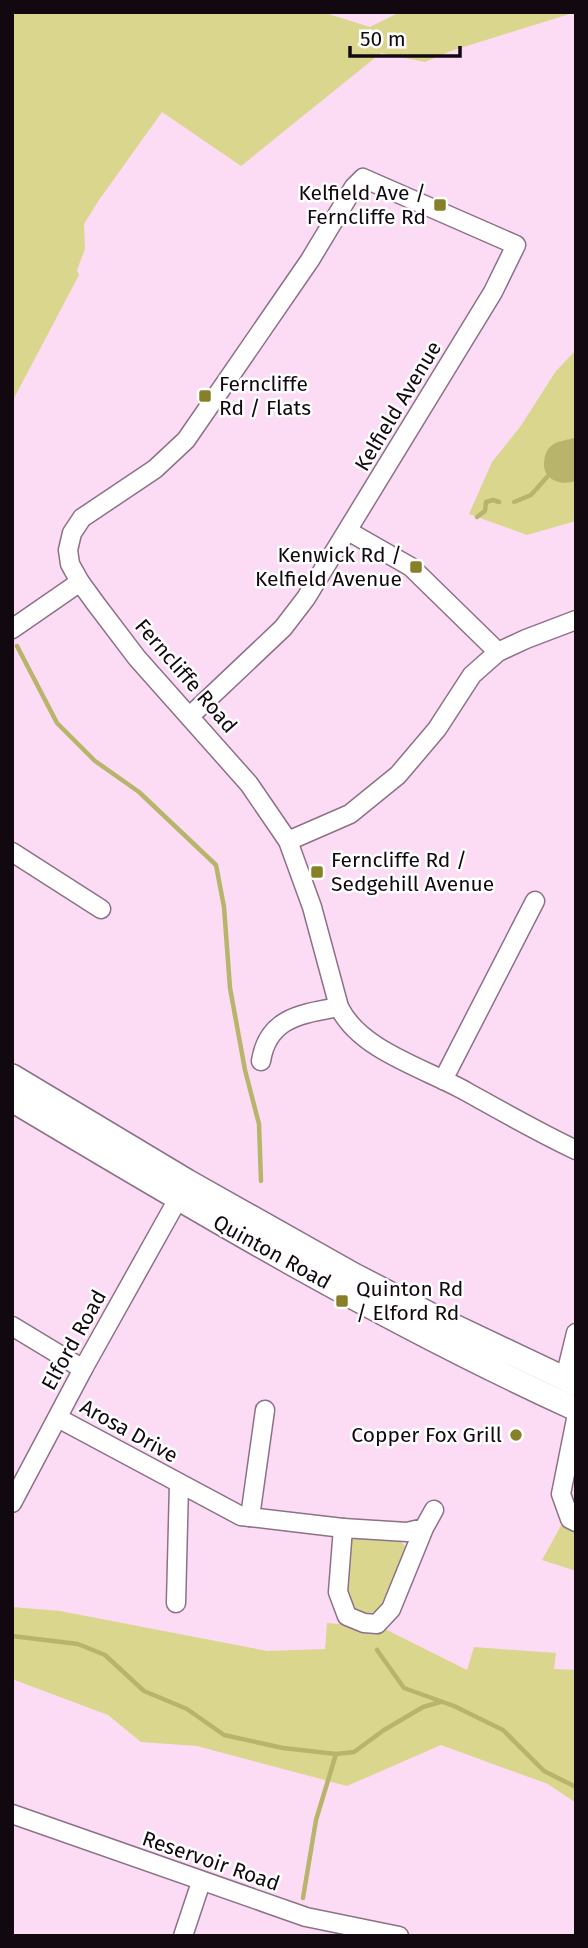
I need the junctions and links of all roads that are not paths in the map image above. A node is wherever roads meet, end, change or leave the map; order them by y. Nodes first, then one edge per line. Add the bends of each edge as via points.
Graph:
1 (354, 187) joint
2 (348, 531) junction
3 (80, 582) junction
4 (576, 620) edge
5 (12, 629) edge
6 (498, 652) junction
7 (190, 716) junction
8 (288, 841) junction
9 (12, 852) edge
10 (536, 901) dead end
11 (102, 909) dead end
12 (339, 1007) junction
13 (258, 1048) dead end
14 (12, 1076) edge
15 (443, 1080) junction
16 (12, 1100) edge
17 (576, 1150) edge
18 (183, 1190) junction
19 (12, 1326) edge
20 (575, 1341) edge
21 (83, 1369) junction
22 (538, 1380) junction
23 (570, 1381) edge
24 (576, 1409) edge
25 (265, 1410) dead end
26 (58, 1418) junction
27 (576, 1419) edge
28 (179, 1484) junction
29 (12, 1503) edge
30 (434, 1510) dead end
31 (250, 1517) junction
32 (576, 1522) edge
33 (343, 1528) junction
34 (424, 1528) junction
35 (176, 1603) dead end
36 (12, 1814) edge
37 (201, 1882) junction
38 (183, 1936) edge
39 (399, 1936) edge

1 - 2 street, Kelfield Avenue via 363,178 516,246 493,292
1 - 3 street, Ferncliffe Road via 310,260 186,440 155,469 77,525 68,550
2 - 6 street via 411,567
2 - 7 street, Kelfield Avenue via 283,628
3 - 5 street
3 - 7 street, Ferncliffe Road via 137,658
4 - 6 street
6 - 8 street via 472,675 437,729 398,775 350,814
7 - 8 street, Ferncliffe Road via 249,783
8 - 12 street, Ferncliffe Road via 312,906
9 - 11 street
10 - 15 street
12 - 13 street via 290,1018
12 - 15 street, Ferncliffe Road via 346,1021 383,1050
14 - 18 street, Quinton Road
15 - 17 street, Ferncliffe Road
16 - 18 street, Quinton Road
18 - 21 street, Elford Road
18 - 22 street, Quinton Road via 354,1275
19 - 21 street
20 - 23 street
21 - 26 street, Elford Road
22 - 23 street, Quinton Road
22 - 24 street, Quinton Road
25 - 31 street
26 - 28 street, Arosa Drive
26 - 29 street, Elford Road
27 - 32 street via 561,1494 570,1519
28 - 31 street, Arosa Drive
28 - 35 street, Arosa Drive
30 - 34 street
31 - 33 street, Arosa Drive
33 - 34 street, Arosa Drive via 407,1532
33 - 34 street via 340,1601 347,1616 377,1625 391,1609
36 - 37 street, Reservoir Road
37 - 38 street
37 - 39 street, Reservoir Road via 306,1917

